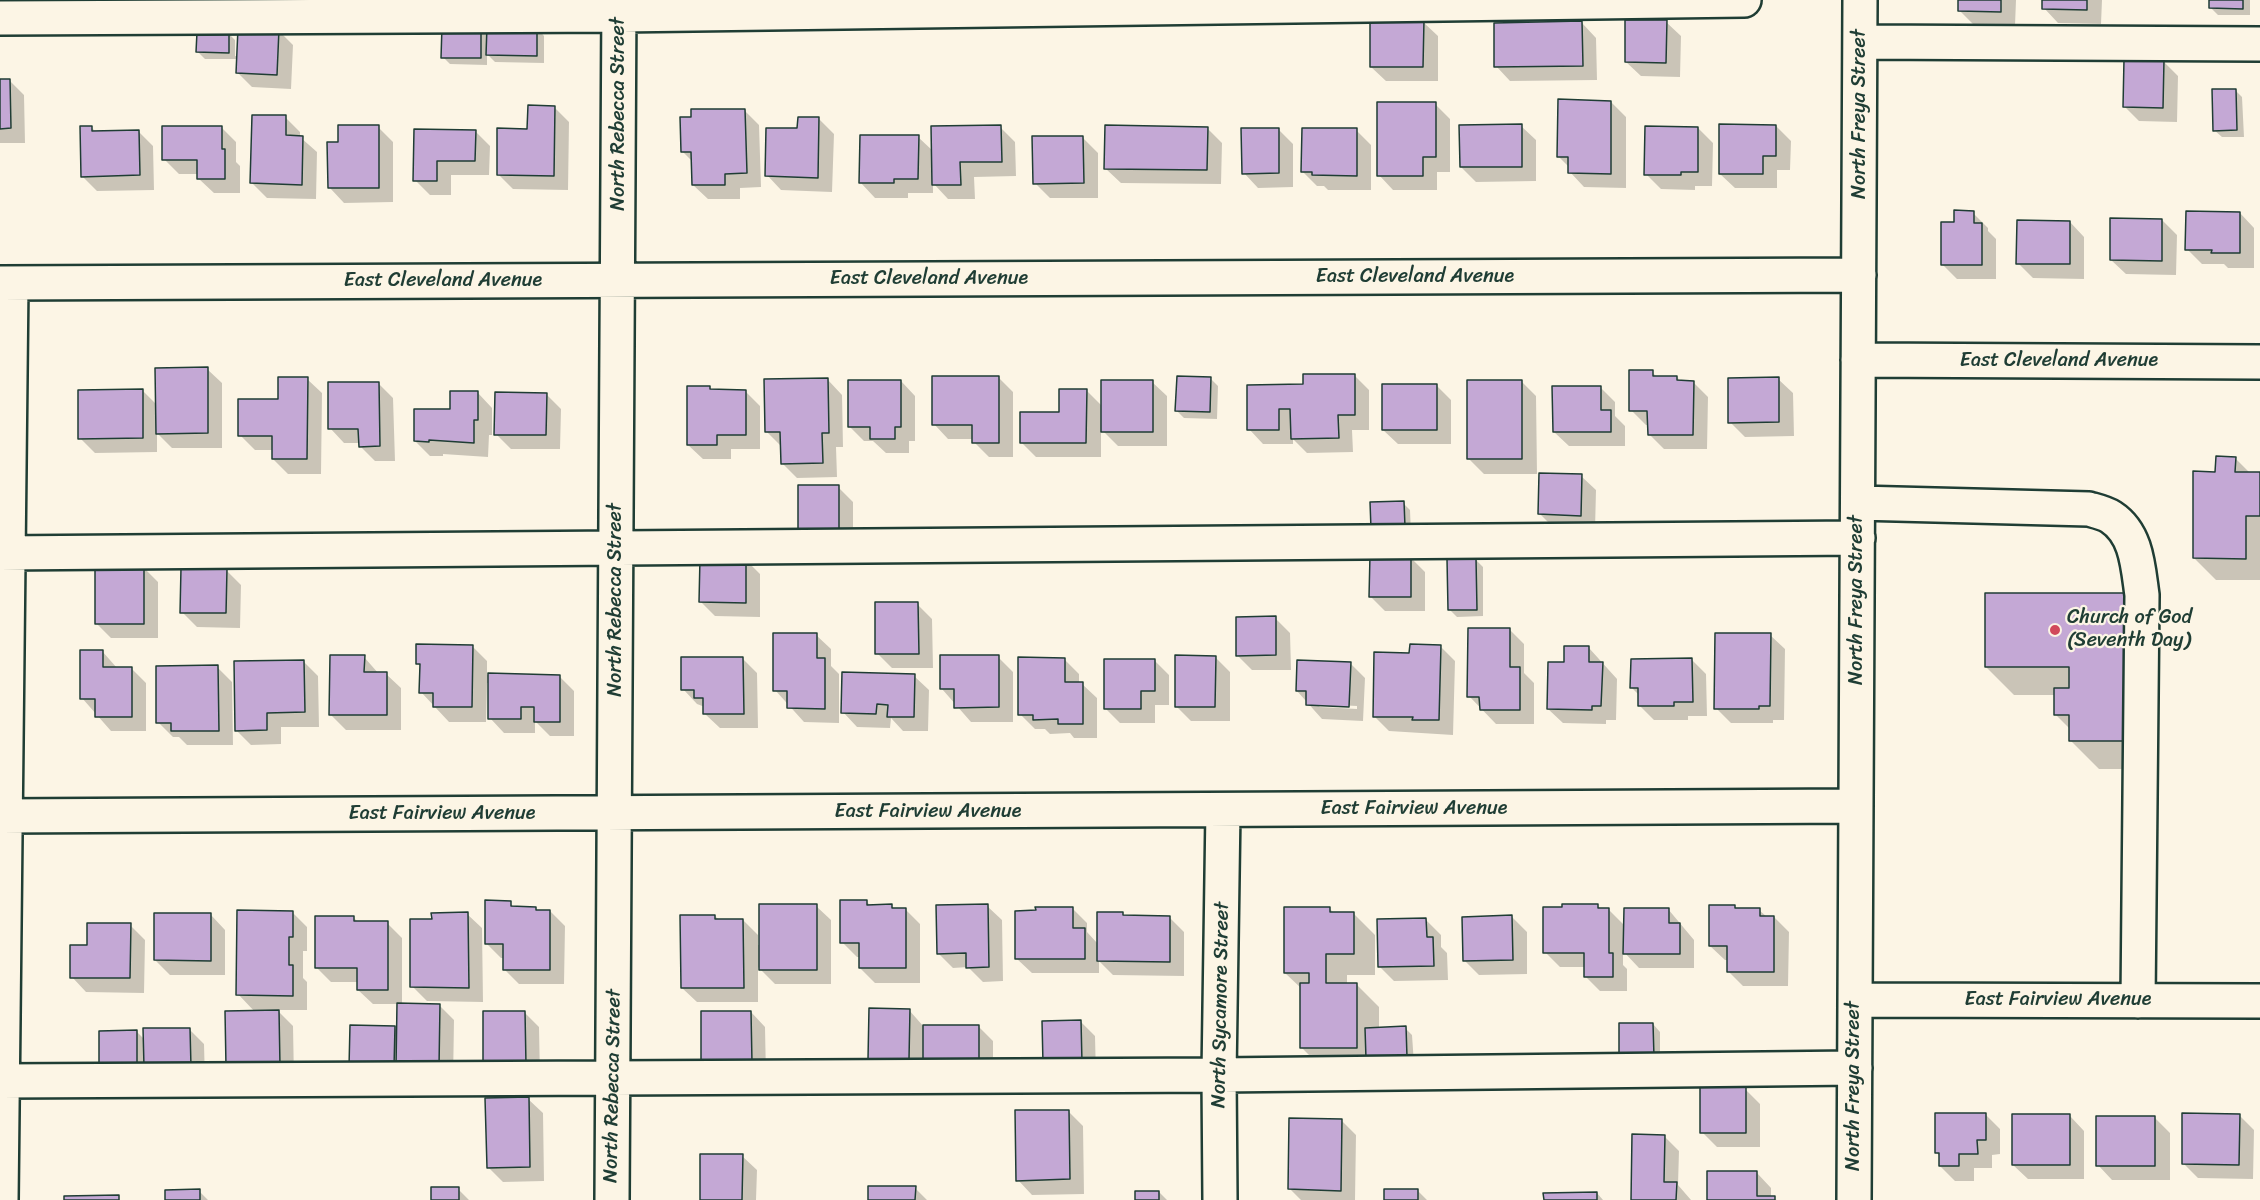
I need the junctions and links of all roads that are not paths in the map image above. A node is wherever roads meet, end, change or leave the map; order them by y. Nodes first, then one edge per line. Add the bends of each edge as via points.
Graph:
1 (1744, 0) edge
2 (1860, 0) edge
3 (619, 7) edge
4 (0, 18) edge
5 (1860, 42) junction
6 (2260, 44) edge
7 (1859, 275) junction
8 (619, 281) junction
9 (6, 283) edge
10 (1858, 360) junction
11 (2260, 362) edge
12 (1857, 503) junction
13 (1857, 538) junction
14 (616, 549) junction
15 (4, 553) edge
16 (1856, 806) junction
17 (1223, 810) junction
18 (616, 813) junction
19 (3, 816) edge
20 (1855, 1000) junction
21 (2138, 1001) junction
22 (2260, 1001) edge
23 (1855, 1068) junction
24 (1219, 1075) junction
25 (614, 1077) junction
26 (1, 1081) edge
27 (1, 1200) edge
28 (612, 1200) edge
29 (1220, 1200) edge
30 (1854, 1200) edge

1 - 3 street
2 - 5 street, North Freya Street
3 - 4 street
3 - 8 street, North Rebecca Street
5 - 6 street
5 - 7 street, North Freya Street
7 - 8 street, East Cleveland Avenue
7 - 10 street, North Freya Street
8 - 9 street, East Cleveland Avenue
8 - 14 street, North Rebecca Street
9 - 15 street
10 - 11 street, East Cleveland Avenue
10 - 12 street, North Freya Street
12 - 13 street, North Freya Street
12 - 21 street via 2089,509 2111,517 2127,532 2136,554 2142,595
13 - 14 street
13 - 16 street, North Freya Street
14 - 15 street
14 - 18 street, North Rebecca Street
15 - 19 street
16 - 17 street, East Fairview Avenue
16 - 20 street, North Freya Street
17 - 18 street, East Fairview Avenue
17 - 24 street, North Sycamore Street
18 - 19 street, East Fairview Avenue
18 - 25 street, North Rebecca Street
19 - 26 street
20 - 21 street, East Fairview Avenue
20 - 23 street, North Freya Street
21 - 22 street, East Fairview Avenue
23 - 24 street
23 - 30 street, North Freya Street
24 - 25 street
24 - 29 street, North Sycamore Street
25 - 26 street
25 - 28 street, North Rebecca Street
26 - 27 street

